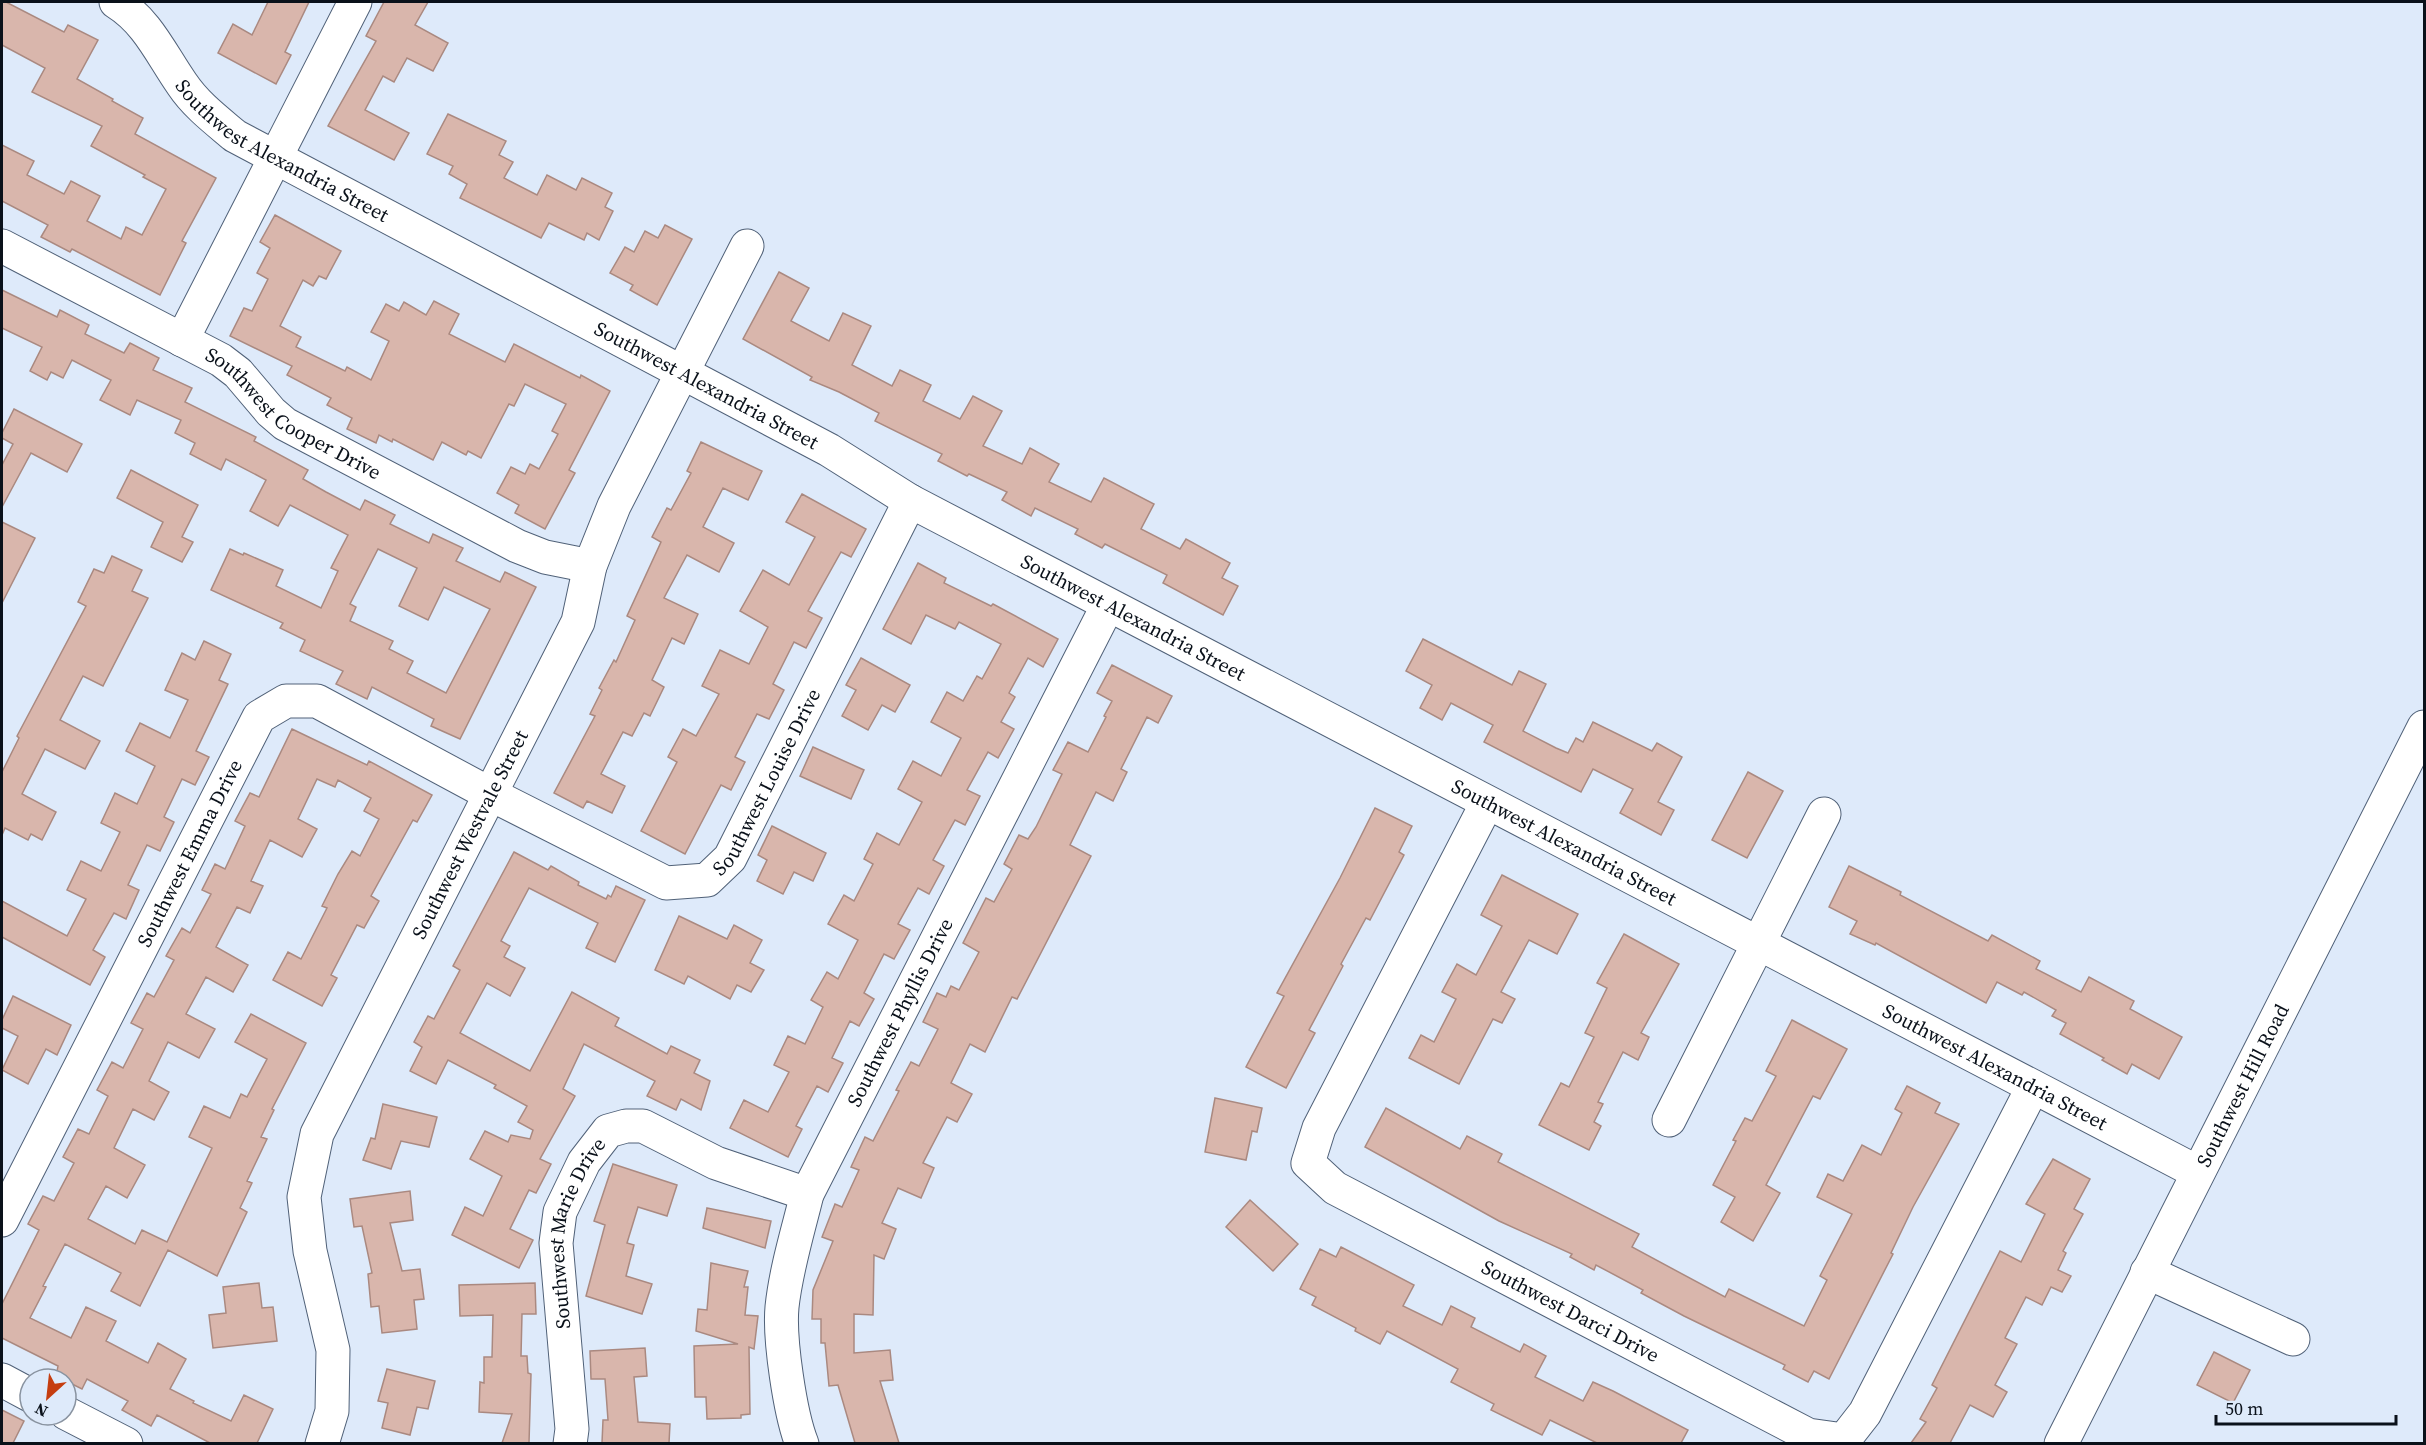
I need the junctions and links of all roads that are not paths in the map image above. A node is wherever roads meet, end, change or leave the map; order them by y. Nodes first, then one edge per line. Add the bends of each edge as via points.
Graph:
1 (117, 2) edge
2 (355, 2) edge
3 (276, 159) junction
4 (2, 246) edge
5 (747, 246) dead end
6 (182, 340) junction
7 (684, 372) junction
8 (910, 501) junction
9 (590, 566) junction
10 (1108, 605) junction
11 (2424, 727) edge
12 (490, 794) junction
13 (1487, 802) junction
14 (1824, 814) dead end
15 (1758, 944) junction
16 (2033, 1087) junction
17 (1669, 1120) dead end
18 (2197, 1172) junction
19 (807, 1194) junction
20 (2, 1220) edge
21 (2147, 1272) junction
22 (2293, 1339) dead end
23 (2, 1380) edge
24 (18, 1389) edge
25 (78, 1419) edge
26 (126, 1443) edge
27 (322, 1443) edge
28 (570, 1443) edge
29 (802, 1443) edge
30 (2061, 1443) edge

1 - 3 street, Southwest Alexandria Street via 154,37 183,86 205,111 235,136
2 - 3 street
3 - 6 street
3 - 7 street, Southwest Alexandria Street
4 - 6 street, Southwest Cooper Drive
5 - 7 street, Southwest Westvale Street
6 - 9 street, Southwest Cooper Drive via 221,360 272,412 305,436 517,546
7 - 8 street, Southwest Alexandria Street via 830,450
7 - 9 street, Southwest Westvale Street via 614,506
8 - 10 street, Southwest Alexandria Street
8 - 12 street, Southwest Louise Drive via 730,858 707,880 666,883
9 - 12 street, Southwest Westvale Street via 578,622
10 - 13 street, Southwest Alexandria Street
10 - 19 street, Southwest Phyllis Drive
11 - 18 street, Southwest Hill Road
12 - 20 street, Southwest Emma Drive via 317,701 285,701 259,717
12 - 27 street, Southwest Westvale Street via 317,1134 304,1197 309,1251 333,1350 332,1411
13 - 15 street, Southwest Alexandria Street
13 - 16 street, Southwest Darci Drive via 1319,1128 1308,1163 1335,1188 1797,1430 1844,1440 1864,1413
14 - 15 street
15 - 16 street, Southwest Alexandria Street
15 - 17 street
16 - 18 street, Southwest Alexandria Street
18 - 21 street, Southwest Hill Road
19 - 28 street, Southwest Marie Drive via 716,1163 643,1126 626,1126 602,1137 584,1162 560,1212 556,1243
19 - 29 street, Southwest Phyllis Drive via 782,1309 786,1373
21 - 22 street
21 - 30 street, Southwest Hill Road
23 - 24 street
25 - 26 street

